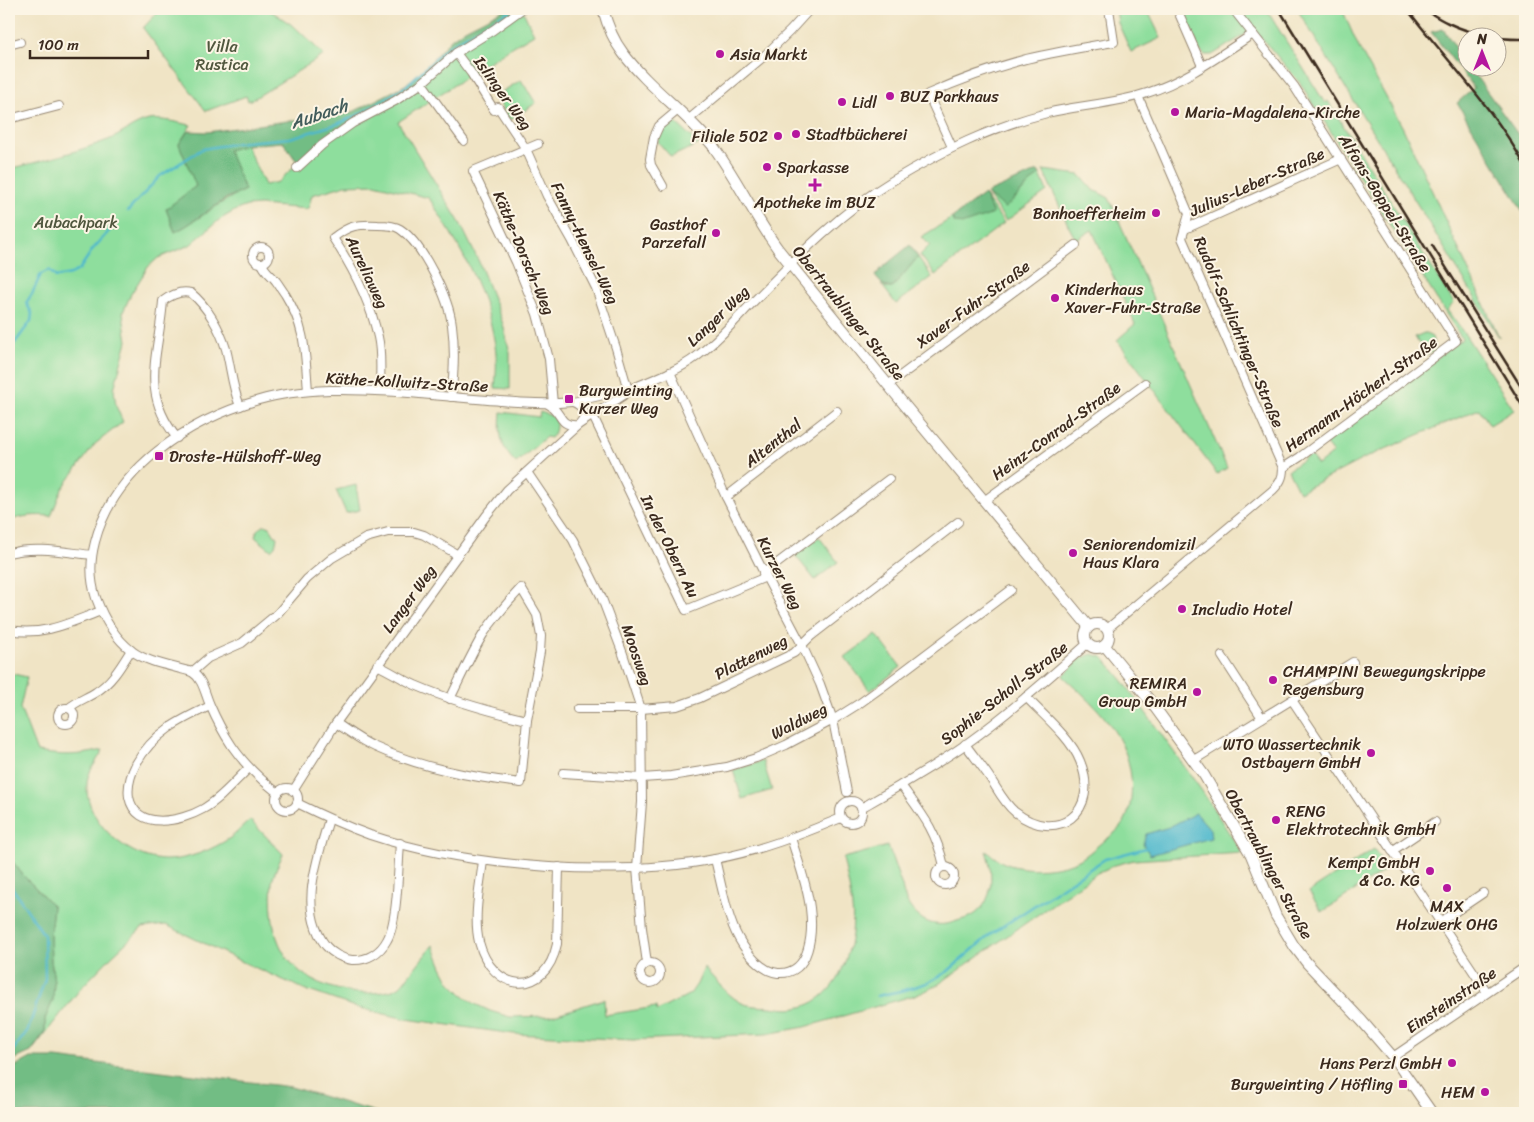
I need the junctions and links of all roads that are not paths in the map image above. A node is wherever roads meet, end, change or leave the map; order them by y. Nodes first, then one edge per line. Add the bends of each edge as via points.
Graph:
1 (522, 9) edge
2 (602, 9) edge
3 (810, 9) edge
4 (1109, 9) edge
5 (1177, 9) edge
6 (1234, 9) edge
7 (1253, 34) junction
8 (20, 42) dead end
9 (9, 45) edge
10 (456, 53) junction
11 (1202, 66) junction
12 (422, 83) junction
13 (1138, 96) junction
14 (60, 106) dead end
15 (678, 110) junction
16 (9, 119) edge
17 (688, 120) junction
18 (464, 141) dead end
19 (538, 144) dead end
20 (952, 147) junction
21 (526, 150) junction
22 (1341, 159) junction
23 (296, 168) dead end
24 (663, 186) dead end
25 (1185, 229) junction
26 (1076, 245) dead end
27 (262, 263) dead end
28 (790, 264) junction
29 (1456, 341) joint
30 (670, 372) junction
31 (1146, 383) dead end
32 (888, 385) junction
33 (628, 390) junction
34 (308, 391) junction
35 (380, 391) junction
36 (452, 397) junction
37 (572, 402) junction
38 (550, 404) junction
39 (240, 406) junction
40 (837, 411) dead end
41 (560, 415) junction
42 (593, 416) junction
43 (564, 423) junction
44 (579, 424) junction
45 (176, 438) junction
46 (565, 438) junction
47 (1283, 468) junction
48 (527, 472) junction
49 (889, 479) dead end
50 (726, 497) junction
51 (984, 501) junction
52 (958, 522) dead end
53 (9, 553) edge
54 (92, 555) junction
55 (458, 555) junction
56 (765, 575) junction
57 (1011, 590) dead end
58 (101, 611) junction
59 (1089, 626) junction
60 (1108, 629) junction
61 (9, 630) edge
62 (1087, 644) junction
63 (802, 645) junction
64 (1105, 646) junction
65 (131, 650) junction
66 (1222, 656) dead end
67 (1353, 662) dead end
68 (377, 665) junction
69 (192, 672) junction
70 (1026, 697) junction
71 (450, 699) junction
72 (1292, 700) junction
73 (210, 706) junction
74 (69, 708) dead end
75 (577, 709) dead end
76 (641, 709) junction
77 (1262, 718) junction
78 (527, 720) junction
79 (833, 720) junction
80 (336, 724) junction
81 (965, 744) junction
82 (1194, 760) junction
83 (249, 768) junction
84 (563, 773) dead end
85 (642, 778) junction
86 (901, 785) junction
87 (293, 791) junction
88 (847, 792) dead end
89 (278, 793) junction
90 (297, 803) junction
91 (861, 808) junction
92 (329, 818) junction
93 (841, 818) junction
94 (1435, 822) dead end
95 (791, 838) junction
96 (400, 843) junction
97 (1392, 851) junction
98 (715, 859) junction
99 (483, 861) junction
100 (944, 866) dead end
101 (559, 867) junction
102 (637, 868) junction
103 (1483, 892) dead end
104 (1440, 922) junction
105 (647, 963) dead end
106 (1525, 967) edge
107 (1487, 992) junction
108 (1393, 1057) junction
109 (1432, 1113) edge

1 - 10 street, Islinger Weg
2 - 15 street, Obertraublinger Straße via 622,52
3 - 17 street via 762,58
4 - 20 street via 1114,42 1026,59 928,94
5 - 11 street
6 - 7 street, Alfons-Goppel-Straße
7 - 11 street, Langer Weg
7 - 22 street, Alfons-Goppel-Straße via 1294,86
8 - 9 street
10 - 12 street, Islinger Weg
10 - 21 street, Islinger Weg via 494,110 498,107
11 - 13 street, Langer Weg
12 - 18 street
12 - 23 street, Islinger Weg via 353,123
13 - 20 street, Langer Weg via 1047,113 1000,127
13 - 25 street, Rudolf-Schlichtinger-Straße via 1189,214
14 - 16 street
15 - 17 street, Obertraublinger Straße
15 - 24 street via 659,126 654,137 651,165
17 - 28 street, Obertraublinger Straße via 712,146
19 - 21 street
20 - 28 street, Langer Weg via 870,196
21 - 33 street, Fanny-Hensel-Weg via 596,288
21 - 38 street, Käthe-Dorsch-Weg via 473,171 537,314 549,359
22 - 25 street, Julius-Leber-Straße
22 - 29 street, Alfons-Goppel-Straße
25 - 47 street, Rudolf-Schlichtinger-Straße via 1182,238
26 - 32 street, Xaver-Fuhr-Straße
27 - 34 street via 295,312 302,332
28 - 30 street, Langer Weg via 718,338
28 - 32 street, Obertraublinger Straße
29 - 47 street, Hermann-Höcherl-Straße
30 - 33 street, Langer Weg
30 - 50 street, Kurzer Weg
31 - 51 street, Heinz-Conrad-Straße
32 - 51 street, Obertraublinger Straße
33 - 37 street, Käthe-Kollwitz-Straße
33 - 42 street, Langer Weg
34 - 35 street, Käthe-Kollwitz-Straße
34 - 39 street, Käthe-Kollwitz-Straße via 280,394
35 - 36 street, Käthe-Kollwitz-Straße
35 - 36 street, Aureliaweg via 381,360 376,329 354,272 333,238 354,225 399,228 423,255 448,306 452,324
36 - 38 street, Käthe-Kollwitz-Straße
37 - 38 street, Käthe-Kollwitz-Straße
37 - 41 street via 563,406
37 - 44 street via 580,405 584,412
38 - 41 street
39 - 45 street, Käthe-Kollwitz-Straße
39 - 45 street via 224,342 207,311 191,293 182,292 168,297 163,301 153,379 156,403
40 - 50 street, Altenthal
41 - 43 street
42 - 44 street, Langer Weg
42 - 56 street, In der Obern Au via 686,610
43 - 44 street via 570,426
43 - 46 street
44 - 46 street, Langer Weg
45 - 54 street, Käthe-Kollwitz-Straße via 145,462 119,492 106,511
46 - 48 street, Langer Weg
47 - 60 street, Hermann-Höcherl-Straße via 1280,483 1273,490
48 - 55 street, Langer Weg via 507,490
48 - 76 street, Moosweg via 573,540 601,596
49 - 56 street, In der Obern Au
50 - 56 street, Kurzer Weg
51 - 59 street, Obertraublinger Straße
52 - 63 street, Plattenweg
53 - 54 street via 48,550
54 - 58 street, Käthe-Kollwitz-Straße via 91,574
55 - 68 street, Langer Weg
55 - 69 street via 414,532 388,532 366,538 332,558 307,579 278,613 242,643 208,658
56 - 63 street, Kurzer Weg
57 - 79 street, Waldweg via 886,685
58 - 61 street via 47,630
58 - 65 street, Käthe-Kollwitz-Straße
59 - 60 street via 1099,624
59 - 62 street via 1084,635
60 - 64 street via 1109,641
62 - 64 street via 1096,649
62 - 70 street, Sophie-Scholl-Straße
63 - 76 street, Plattenweg via 794,653 700,698 677,706
63 - 79 street, Kurzer Weg
64 - 82 street, Obertraublinger Straße
65 - 69 street, Käthe-Kollwitz-Straße via 144,658
65 - 74 street via 108,683
66 - 77 street
67 - 72 street
68 - 71 street
68 - 80 street, Langer Weg
69 - 73 street via 200,679
70 - 81 street, Sophie-Scholl-Straße
70 - 81 street via 1068,741 1080,761 1086,794 1078,812 1069,820 1048,825 1027,820 1016,812
71 - 78 street
71 - 78 street via 484,633 521,588 537,615 541,636
72 - 77 street
72 - 97 street
73 - 83 street via 232,746
73 - 83 street via 169,727 144,752 129,782 128,793 134,809 154,820 186,817 215,800
75 - 76 street, Plattenweg
76 - 85 street, Moosweg
77 - 82 street
78 - 80 street via 521,783 462,774 413,761 373,746
79 - 85 street, Waldweg via 786,745 727,767
79 - 88 street, Kurzer Weg
80 - 87 street, Langer Weg
81 - 86 street, Sophie-Scholl-Straße
82 - 108 street, Obertraublinger Straße via 1247,847 1276,916 1294,946
83 - 89 street
84 - 85 street, Waldweg
85 - 102 street, Moosweg
86 - 91 street, Sophie-Scholl-Straße
86 - 100 street via 929,823
87 - 89 street via 287,789
87 - 90 street
89 - 90 street, Sophie-Scholl-Straße via 277,802 283,809 292,808
90 - 92 street, Sophie-Scholl-Straße
91 - 93 street, Sophie-Scholl-Straße via 856,822 846,823
91 - 93 street via 853,802 846,803 840,808
92 - 96 street, Sophie-Scholl-Straße
92 - 96 street via 315,868 312,905 321,939 338,956 352,960 371,957 387,941 392,928
93 - 95 street, Sophie-Scholl-Straße
94 - 97 street
95 - 98 street, Sophie-Scholl-Straße
95 - 98 street via 807,890 811,920 804,962 790,972 773,972 763,967 738,938
96 - 99 street, Sophie-Scholl-Straße
97 - 104 street
98 - 102 street, Sophie-Scholl-Straße
99 - 101 street, Sophie-Scholl-Straße
99 - 101 street via 477,924 479,941 495,971 518,984 540,977 554,957
101 - 102 street, Sophie-Scholl-Straße
102 - 105 street, Moosweg
103 - 104 street
104 - 107 street
106 - 107 street, Einsteinstraße
107 - 108 street, Einsteinstraße
108 - 109 street, Obertraublinger Straße

